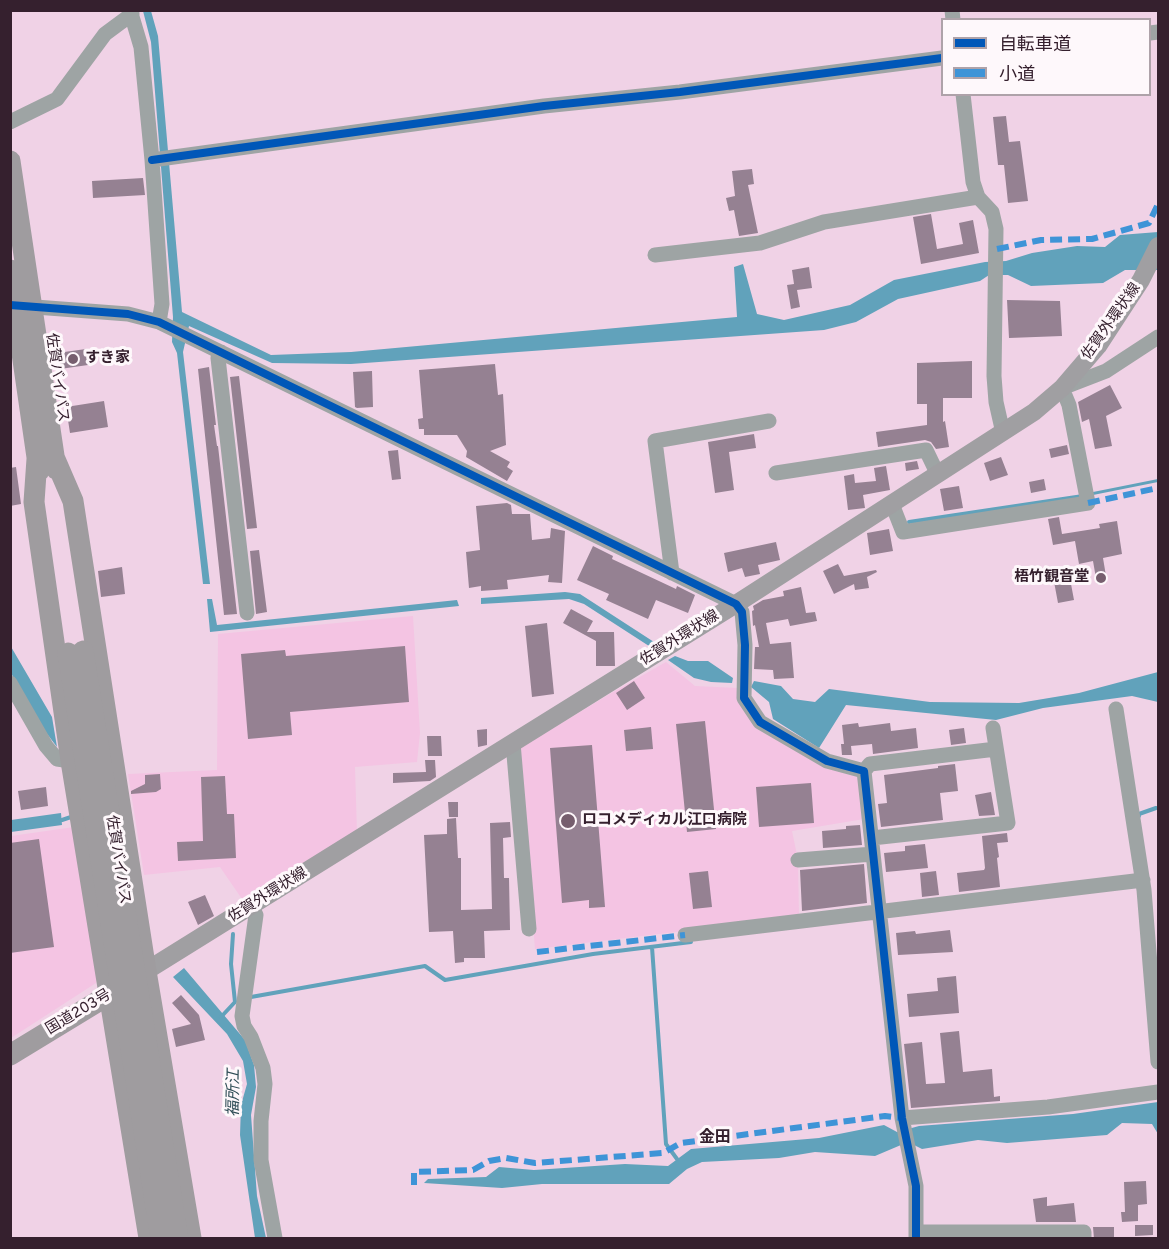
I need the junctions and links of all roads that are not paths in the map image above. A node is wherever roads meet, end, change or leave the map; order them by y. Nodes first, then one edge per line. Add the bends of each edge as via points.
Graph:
1 (131, 12) edge
2 (941, 58) edge
3 (963, 96) edge
4 (10, 122) edge
5 (161, 159) junction
6 (10, 161) edge
7 (978, 197) junction
8 (1158, 246) edge
9 (655, 255) dead end
10 (10, 270) edge
11 (20, 306) edge
12 (164, 324) junction
13 (1158, 337) edge
14 (222, 352) junction
15 (1062, 388) junction
16 (769, 421) dead end
17 (1004, 433) junction
18 (46, 458) junction
19 (776, 473) dead end
20 (938, 475) junction
21 (892, 504) junction
22 (672, 573) junction
23 (736, 604) junction
24 (247, 613) dead end
25 (76, 652) junction
26 (10, 683) edge
27 (1116, 709) dead end
28 (993, 728) dead end
29 (513, 744) junction
30 (996, 749) junction
31 (71, 762) junction
32 (864, 771) junction
33 (872, 838) junction
34 (873, 854) junction
35 (798, 860) dead end
36 (1143, 885) junction
37 (252, 907) junction
38 (880, 916) junction
39 (529, 929) dead end
40 (685, 935) dead end
41 (146, 971) junction
42 (109, 995) junction
43 (10, 1055) edge
44 (1158, 1062) edge
45 (1158, 1092) edge
46 (902, 1122) junction
47 (916, 1235) edge
48 (149, 1239) edge
49 (161, 1239) edge
50 (178, 1239) edge
51 (191, 1239) edge
52 (274, 1239) edge
53 (1084, 1239) edge

1 - 4 street via 105,34 57,99
1 - 5 street
2 - 5 street via 544,106
3 - 7 street
5 - 12 street
6 - 11 highway, 佐賀バイパス
7 - 9 street via 824,222 760,243
7 - 17 street via 992,212 996,229 994,376
8 - 15 main road, 佐賀外環状線 via 1098,346
10 - 11 highway, 佐賀バイパス
11 - 12 street via 128,314
11 - 18 highway, 佐賀バイパス
12 - 14 street
13 - 15 street via 1106,371
14 - 22 street
14 - 24 street via 218,358
15 - 17 main road, 佐賀外環状線
15 - 21 street via 1087,496 903,532
16 - 22 street via 656,441
17 - 20 main road, 佐賀外環状線
18 - 25 highway, 佐賀バイパス
18 - 31 highway via 34,502
18 - 41 highway via 73,501
19 - 20 street via 926,450
20 - 21 main road, 佐賀外環状線
21 - 23 main road, 佐賀外環状線
22 - 23 street
23 - 29 main road, 佐賀外環状線
23 - 32 street via 742,612 745,645 744,698 760,722 827,761
25 - 49 highway, 佐賀バイパス, bridge
25 - 50 highway, 佐賀バイパス, bridge
26 - 31 street via 51,752 57,759
27 - 36 street
28 - 30 street
29 - 37 main road, 佐賀外環状線
29 - 39 street
30 - 32 street via 870,764
30 - 33 street via 1008,823
31 - 42 highway
32 - 33 street
33 - 34 street
34 - 35 street
34 - 38 street
36 - 38 street
36 - 44 street
37 - 41 main road, 佐賀外環状線
37 - 52 street via 256,915 242,1016 263,1068 261,1160
38 - 40 street
38 - 46 street
41 - 42 highway, 国道203号
41 - 51 highway
42 - 43 highway, 国道203号
42 - 48 highway
45 - 46 street
46 - 47 street via 916,1186
47 - 53 street via 1084,1232

